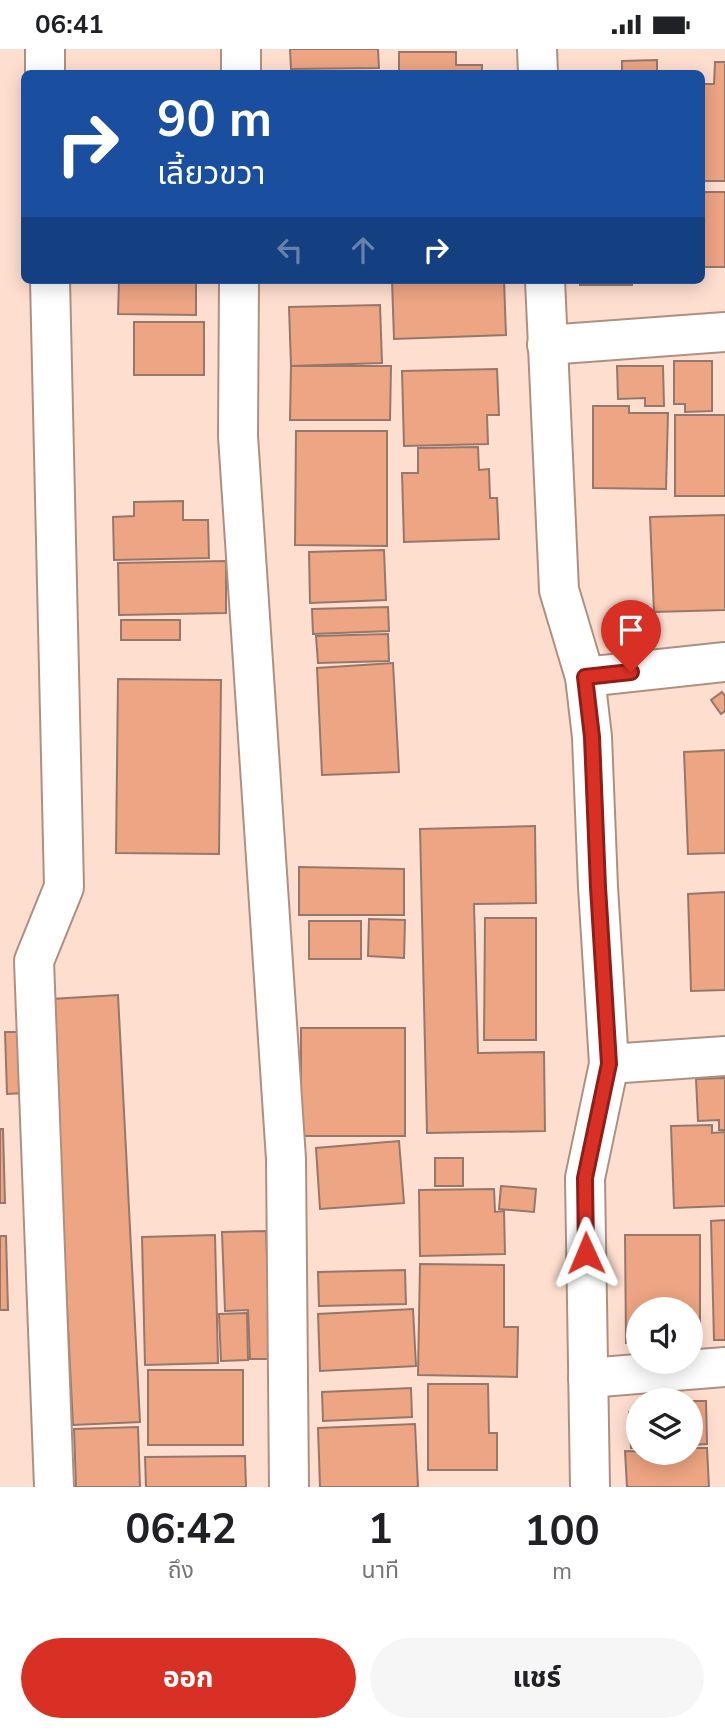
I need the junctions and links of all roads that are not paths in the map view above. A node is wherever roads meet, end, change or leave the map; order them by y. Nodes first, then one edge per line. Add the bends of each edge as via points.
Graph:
1 (45, 49) edge
2 (241, 49) edge
3 (537, 49) edge
4 (45, 70) edge
5 (241, 70) edge
6 (538, 70) edge
7 (50, 284) edge
8 (239, 284) edge
9 (545, 284) edge
10 (725, 332) edge
11 (547, 345) junction
12 (725, 662) edge
13 (585, 677) junction
14 (725, 1056) edge
15 (609, 1064) junction
16 (725, 1367) edge
17 (587, 1378) junction
18 (54, 1487) edge
19 (289, 1487) edge
20 (590, 1487) edge

1 - 4 street
2 - 5 street
3 - 6 street
7 - 18 street via 64,887 34,961
8 - 19 street via 238,436 286,1159
9 - 11 street
10 - 11 street
11 - 13 street via 559,590
12 - 13 street
13 - 15 street
14 - 15 street
15 - 17 street via 585,1178
16 - 17 street
17 - 20 street

